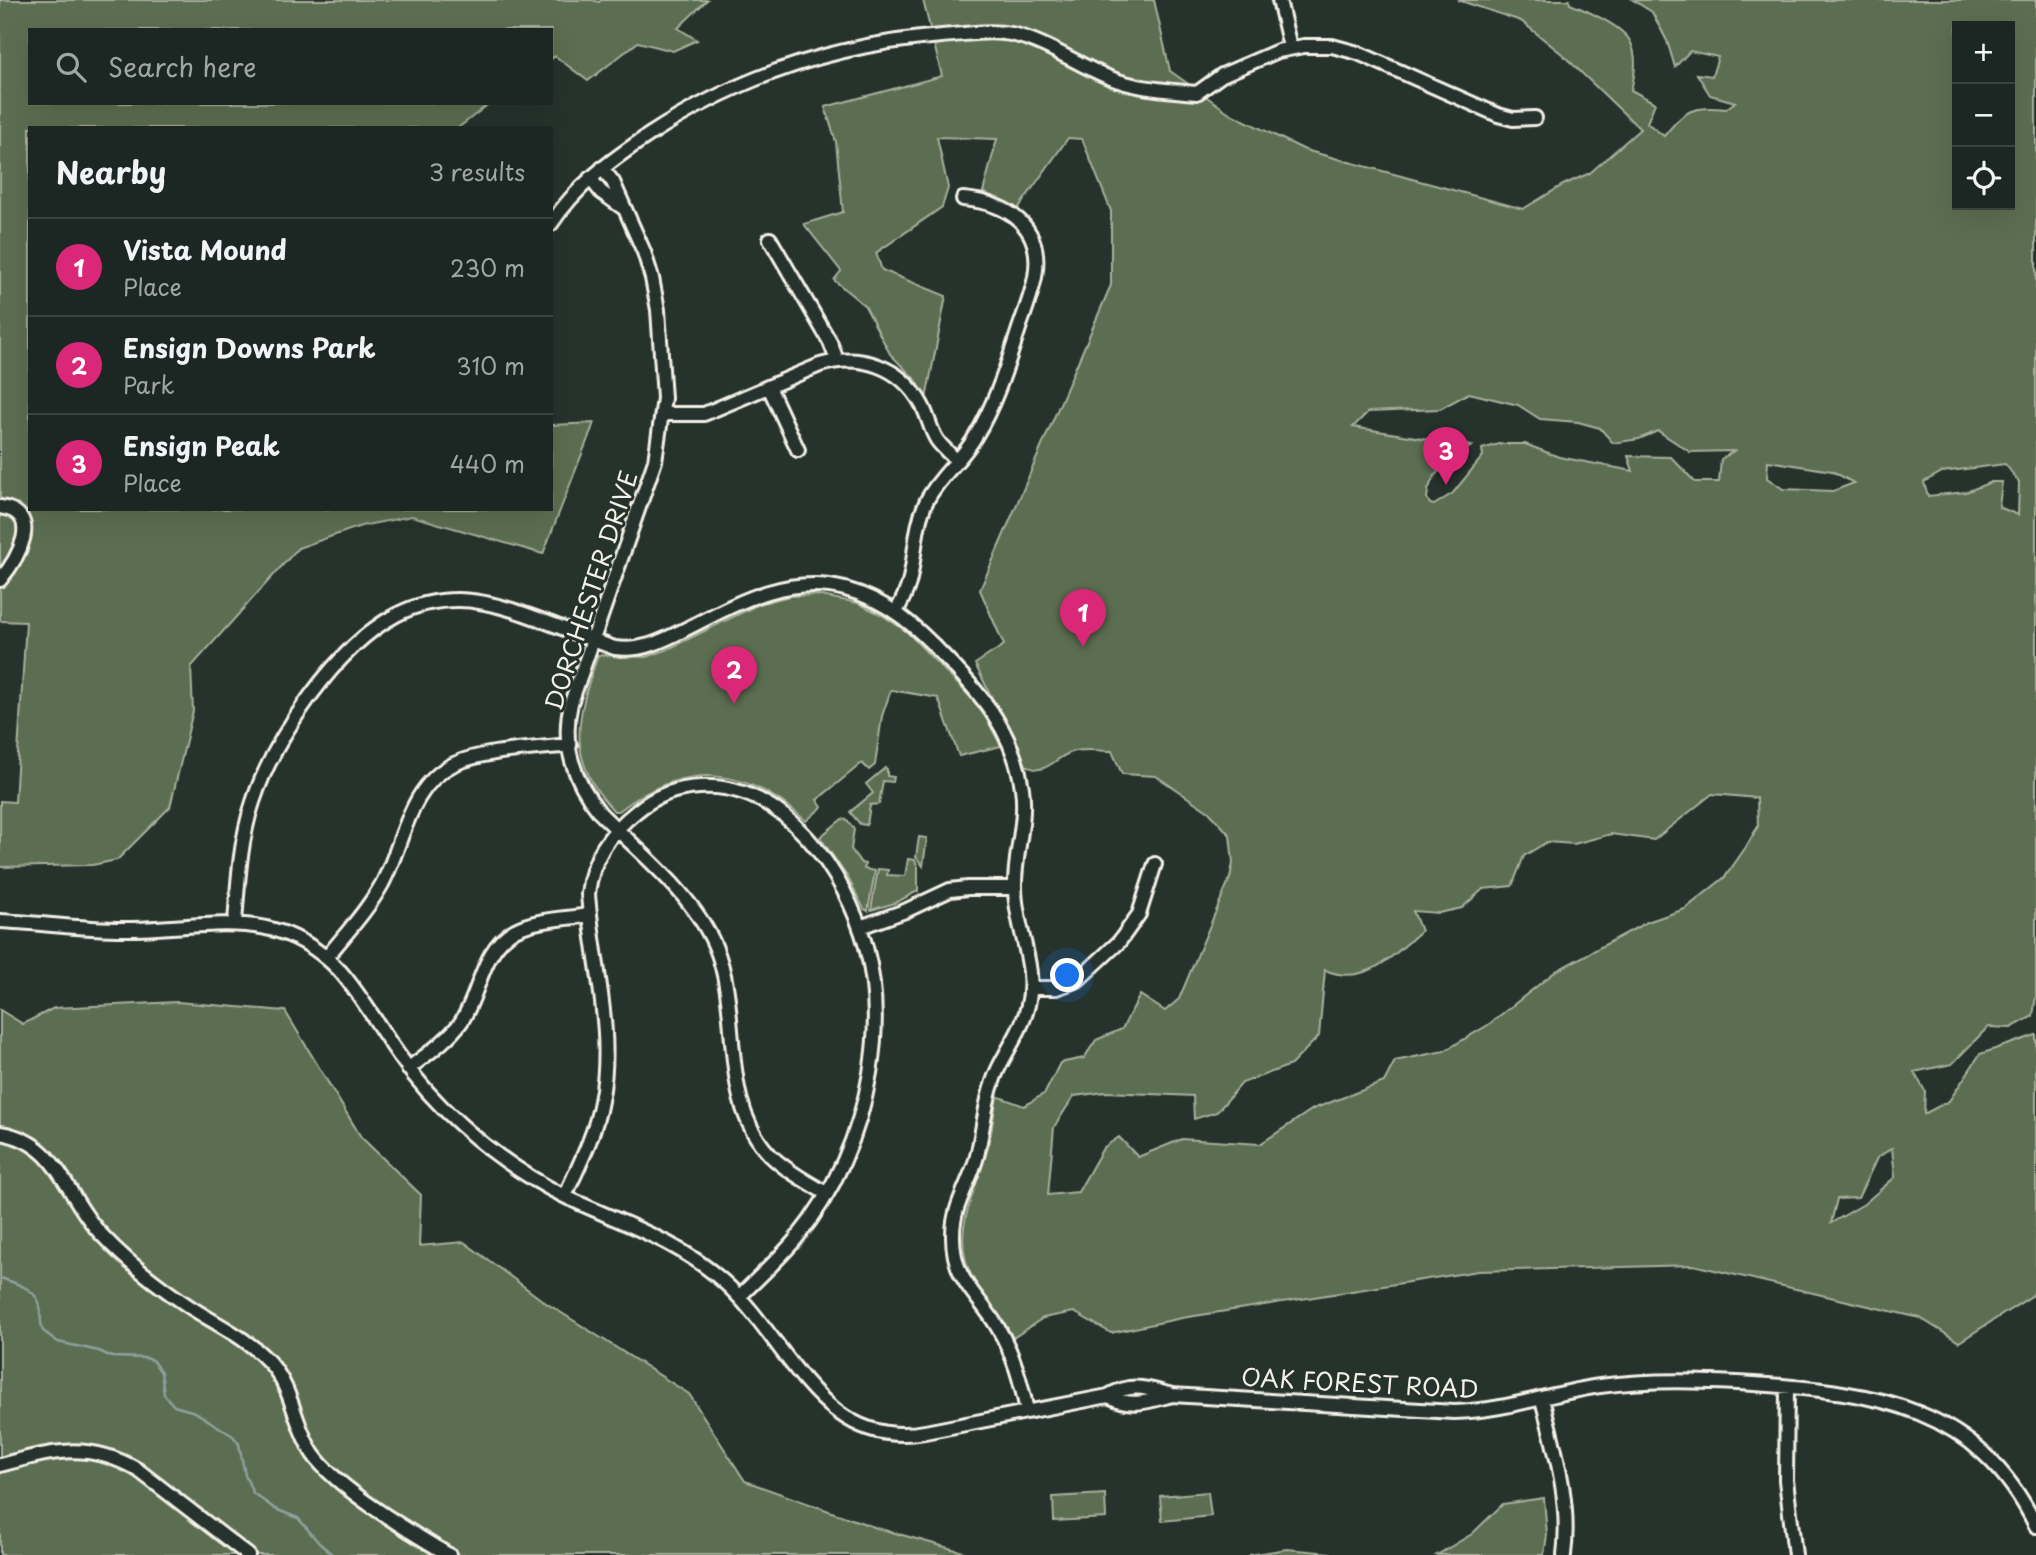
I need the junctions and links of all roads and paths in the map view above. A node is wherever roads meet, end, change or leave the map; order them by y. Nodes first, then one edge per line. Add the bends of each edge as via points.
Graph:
1 (1279, 0) edge
2 (1290, 47) junction
3 (1535, 118) dead end
4 (602, 168) junction
5 (590, 178) junction
6 (963, 199) dead end
7 (622, 207) junction
8 (553, 221) edge
9 (770, 239) dead end
10 (836, 360) junction
11 (769, 387) junction
12 (663, 414) junction
13 (797, 450) dead end
14 (956, 460) junction
15 (0, 507) edge
16 (0, 580) edge
17 (896, 612) junction
18 (592, 640) junction
19 (570, 745) junction
20 (616, 828) junction
21 (1155, 864) dead end
22 (1014, 888) junction
23 (589, 915) junction
24 (0, 921) edge
25 (235, 923) junction
26 (860, 927) junction
27 (327, 957) junction
28 (1031, 988) junction
29 (408, 1069) junction
30 (0, 1133) edge
31 (827, 1194) junction
32 (565, 1196) junction
33 (740, 1296) junction
34 (1787, 1387) junction
35 (1542, 1399) junction
36 (1027, 1411) junction
37 (0, 1465) edge
38 (2036, 1526) edge
39 (248, 1555) edge
40 (449, 1555) edge
41 (1564, 1555) edge
42 (1795, 1555) edge

1 - 2 street
2 - 3 street via 1344,48 1498,115
2 - 4 street via 1222,75 1197,93 1123,83 1012,35 988,33 862,46 807,60 730,89 683,113
4 - 5 street
4 - 7 street, DORCHESTER DRIVE
5 - 7 street, DORCHESTER DRIVE
5 - 8 street
6 - 14 street via 989,202 1011,213 1028,233 1036,265 1000,385 974,440
7 - 12 street, DORCHESTER DRIVE via 644,252 656,294
9 - 10 street
10 - 11 street
10 - 14 street via 864,361 898,377 917,397 937,440
11 - 12 street via 704,414
11 - 13 street
12 - 18 street, DORCHESTER DRIVE via 655,461
14 - 17 street via 938,481 921,514 909,585
15 - 16 street via 19,516 25,533 14,562
17 - 18 street via 842,588 793,586 736,603 645,648 615,648
17 - 22 street via 979,692 1010,743 1024,807
18 - 19 street, DORCHESTER DRIVE via 568,713
18 - 25 street via 475,601 422,604 379,626 315,691 268,764 241,847
19 - 20 street, DORCHESTER DRIVE via 580,785
19 - 27 street via 473,758 438,775 418,799 376,895
20 - 23 street via 603,845 591,876
20 - 26 street via 658,797 682,789 720,787 744,792 777,809 795,825 826,862
20 - 31 street, DORCHESTER DRIVE via 689,903 714,943 728,991 740,1097 751,1128 776,1161
21 - 28 street via 1133,924 1092,970 1063,986
22 - 26 street via 950,890
22 - 28 street
23 - 29 street via 535,923 507,936 491,954 460,1023
23 - 32 street via 603,1014 605,1071 591,1138
24 - 25 street, OAK FOREST ROAD via 125,929
25 - 27 street, OAK FOREST ROAD via 284,932
26 - 31 street via 874,984 873,1049 860,1117
27 - 29 street, OAK FOREST ROAD
28 - 36 street via 1026,1014 989,1095 953,1234 961,1277 1006,1343
29 - 32 street, OAK FOREST ROAD via 442,1108 483,1144
30 - 40 street via 28,1142 47,1155 87,1218 132,1263 265,1358 282,1381 305,1440 328,1471
31 - 33 street via 795,1240
32 - 33 street, OAK FOREST ROAD via 667,1241 706,1266
33 - 36 street, OAK FOREST ROAD via 821,1398 840,1416 865,1428 914,1434
34 - 35 street, OAK FOREST ROAD via 1655,1380 1597,1386
34 - 38 street, OAK FOREST ROAD via 1852,1394 1939,1421 1996,1464
34 - 42 street via 1786,1480
35 - 36 street, OAK FOREST ROAD via 1454,1412 1172,1395 1143,1387
35 - 41 street via 1563,1480
37 - 39 street via 36,1455 100,1452 151,1480

